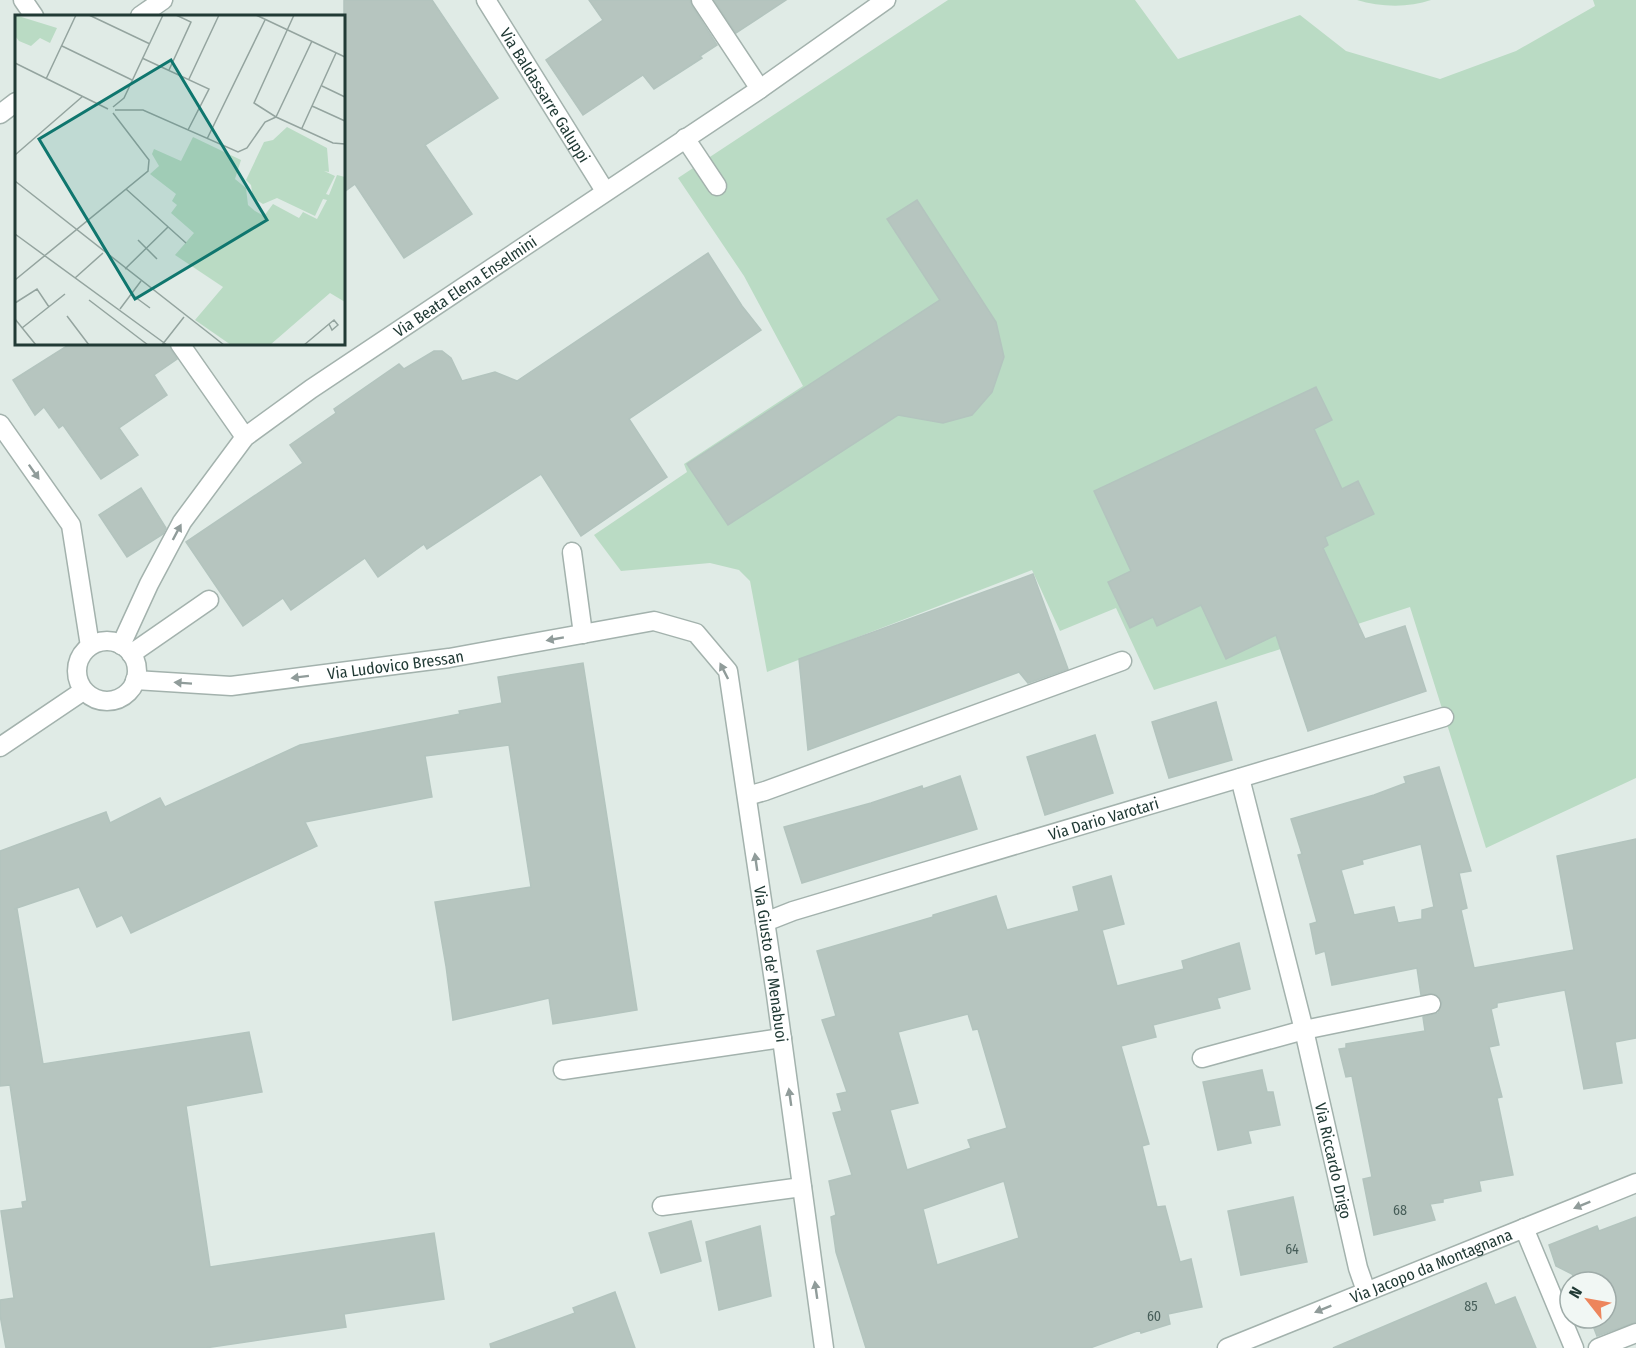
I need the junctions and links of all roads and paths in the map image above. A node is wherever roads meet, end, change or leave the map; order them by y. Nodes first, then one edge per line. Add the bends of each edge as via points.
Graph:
1 (23, 0) edge
2 (163, 0) edge
3 (486, 0) edge
4 (701, 0) edge
5 (886, 0) edge
6 (33, 15) edge
7 (141, 15) edge
8 (760, 89) junction
9 (15, 103) edge
10 (0, 114) edge
11 (685, 138) junction
12 (717, 186) dead end
13 (605, 191) junction
14 (181, 345) edge
15 (0, 424) edge
16 (245, 437) junction
17 (572, 552) dead end
18 (209, 600) dead end
19 (654, 621) joint
20 (583, 634) junction
21 (90, 646) junction
22 (126, 650) junction
23 (1122, 661) dead end
24 (135, 680) junction
25 (83, 691) junction
26 (1444, 717) dead end
27 (0, 747) edge
28 (1240, 778) junction
29 (747, 796) junction
30 (765, 921) junction
31 (1431, 1004) dead end
32 (1304, 1030) junction
33 (782, 1038) junction
34 (1202, 1058) dead end
35 (563, 1070) dead end
36 (1636, 1183) edge
37 (802, 1187) junction
38 (662, 1206) dead end
39 (1524, 1228) junction
40 (1366, 1291) junction
41 (1636, 1333) edge
42 (824, 1348) edge
43 (1227, 1348) edge
44 (1574, 1348) edge
45 (1598, 1348) edge

1 - 6 street
2 - 7 street
3 - 13 street, Via Baldassarre Galuppi
4 - 8 street
5 - 8 street, Via Beata Elena Enselmini
8 - 11 street, Via Beata Elena Enselmini
9 - 10 street
11 - 12 street
11 - 13 street, Via Beata Elena Enselmini
13 - 16 street, Via Beata Elena Enselmini
14 - 16 street
15 -> 21 street via 70,525
22 -> 16 street, Via Beata Elena Enselmini via 149,584 182,522
17 - 20 street
18 - 22 street
19 - 20 street, Via Ludovico Bressan
29 -> 19 street, Via Giusto de' Menabuoi via 728,671 696,633
20 -> 24 street, Via Ludovico Bressan via 449,658 231,686
21 - 22 street via 105,641
21 - 25 street via 82,653 76,672
22 - 24 street via 135,663
23 - 29 street
24 - 25 street via 125,695 117,699 99,700
25 - 27 street
26 - 28 street, Via Dario Varotari
28 - 30 street, Via Dario Varotari
28 - 32 street, Via Riccardo Drigo
30 -> 29 street, Via Giusto de' Menabuoi
30 - 33 street, Via Giusto de' Menabuoi
31 - 32 street
32 - 34 street
32 - 40 street, Via Riccardo Drigo
33 - 35 street
37 -> 33 street, Via Giusto de' Menabuoi
36 -> 39 street, Via Jacopo da Montagnana
37 - 38 street
42 -> 37 street, Via Giusto de' Menabuoi
39 - 40 street, Via Jacopo da Montagnana
39 - 44 street
40 -> 43 street, Via Jacopo da Montagnana
41 - 45 street

